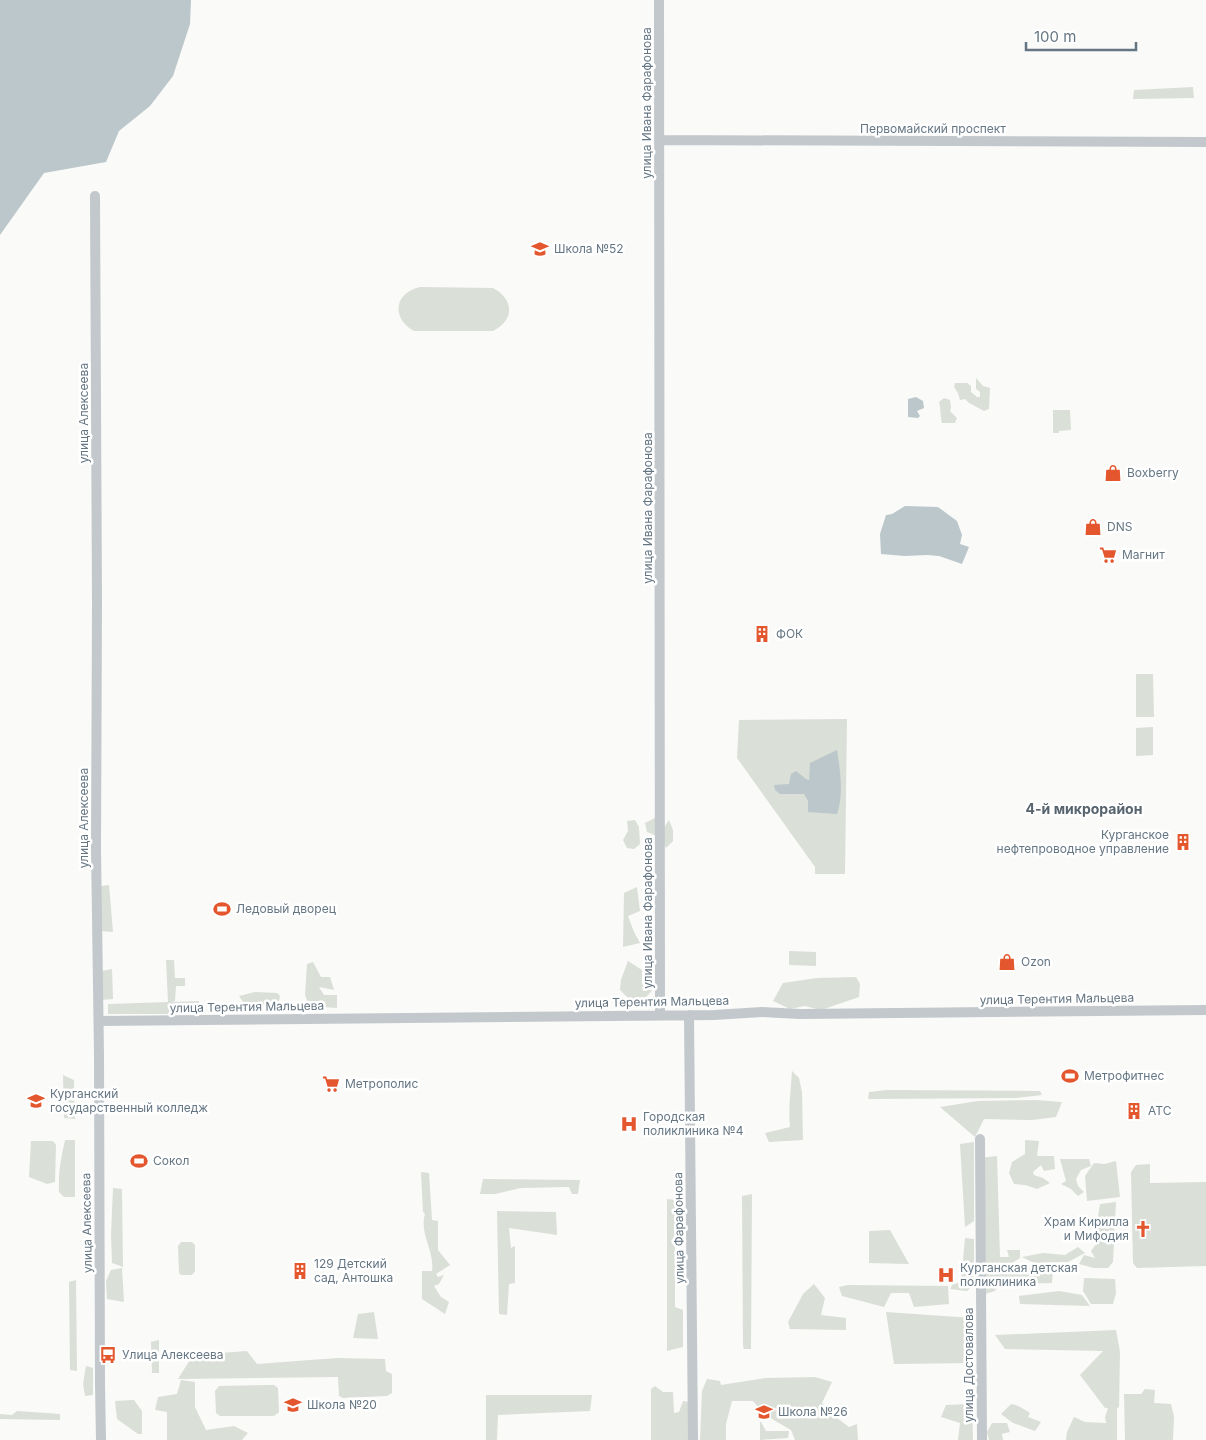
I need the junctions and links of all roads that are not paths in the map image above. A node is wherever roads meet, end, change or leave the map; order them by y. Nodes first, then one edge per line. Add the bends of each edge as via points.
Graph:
1 (659, 0) edge
2 (660, 140) junction
3 (1206, 142) edge
4 (95, 196) dead end
5 (1206, 1010) edge
6 (660, 1015) junction
7 (689, 1015) junction
8 (99, 1020) junction
9 (980, 1140) dead end
10 (101, 1440) edge
11 (693, 1440) edge
12 (982, 1440) edge

1 - 2 street, улица Ивана Фарафонова
2 - 3 street, Первомайский проспект
2 - 6 street, улица Ивана Фарафонова
4 - 8 street, улица Алексеева
5 - 7 street, улица Терентия Мальцева
6 - 7 street, улица Терентия Мальцева
6 - 8 street, улица Терентия Мальцева
7 - 11 street, улица Фарафонова
8 - 10 street, улица Алексеева
9 - 12 street, улица Достовалова

